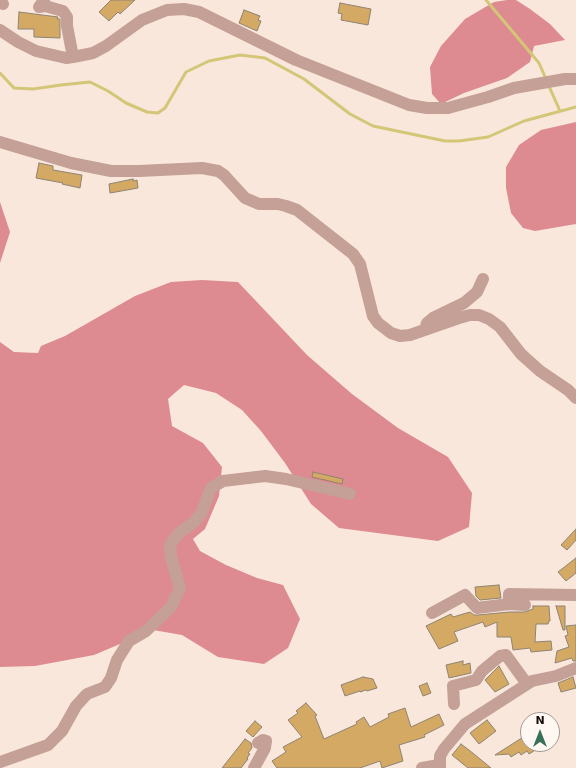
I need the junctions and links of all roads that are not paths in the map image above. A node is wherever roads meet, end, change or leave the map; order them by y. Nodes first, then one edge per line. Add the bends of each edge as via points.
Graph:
1 (44, 0) edge
2 (0, 30) edge
3 (74, 57) junction
4 (576, 79) edge
5 (0, 142) edge
6 (483, 278) dead end
7 (424, 331) junction
8 (576, 398) edge
9 (350, 494) dead end
10 (576, 595) edge
11 (509, 604) junction
12 (525, 605) dead end
13 (432, 613) dead end
14 (576, 668) edge
15 (527, 684) junction
16 (454, 704) dead end
17 (258, 743) dead end
18 (0, 762) edge
19 (440, 766) edge
20 (254, 768) edge
21 (422, 768) edge

1 - 3 street via 39,7 45,6 63,12 67,17
2 - 3 street via 36,51 52,56
3 - 4 street via 93,53 106,46 142,20 168,10 184,9 199,12 296,60 409,105 448,108 488,98 514,88
5 - 7 street via 71,163 111,171 202,168 218,171 245,198 259,204 278,204 297,210 353,254 360,264 373,316 383,327 400,336
6 - 7 street via 477,292 464,303 433,318 427,323
7 - 8 street via 470,315 489,319 500,327 521,354
9 - 18 street via 265,476 223,481 211,488 201,514 178,533 170,545 180,588 171,607 146,631 129,641 104,687 87,694 76,706 62,730 48,745
10 - 11 street via 509,594
11 - 12 street
11 - 13 street via 477,608 465,595
14 - 15 street
15 - 16 street via 506,655 500,656 482,671 476,680 453,686
15 - 19 street via 465,724 444,749 440,756
17 - 20 street via 266,741
19 - 21 street

